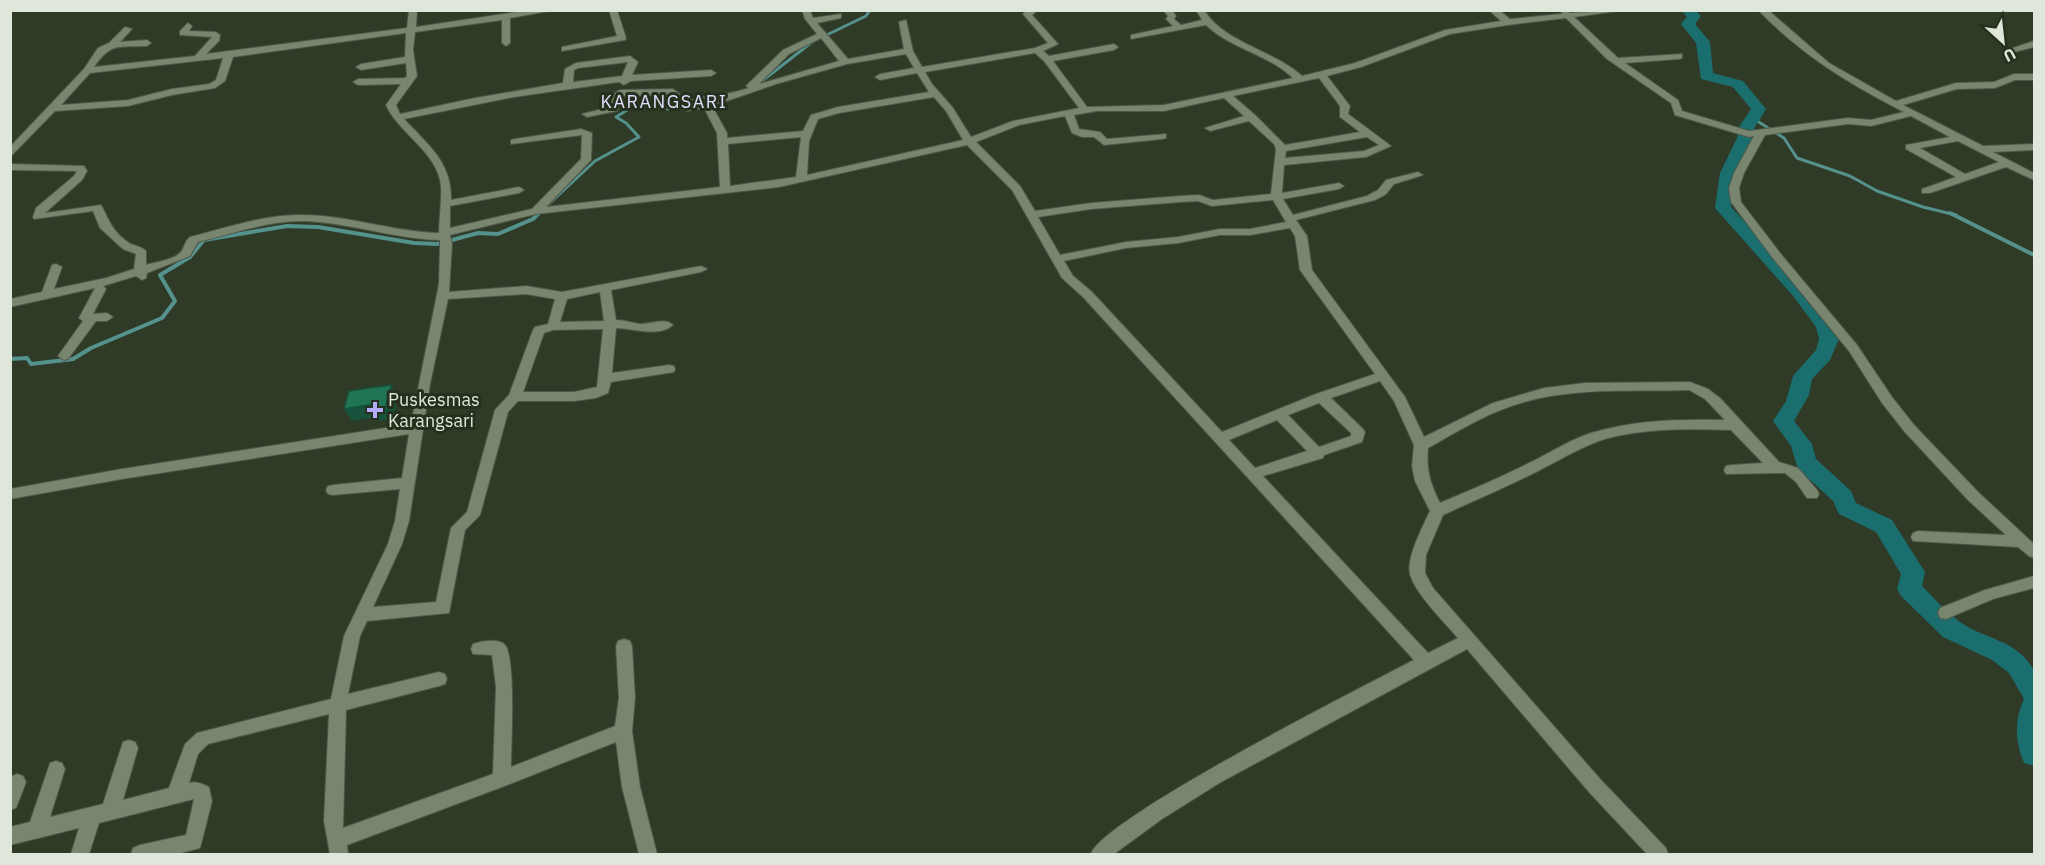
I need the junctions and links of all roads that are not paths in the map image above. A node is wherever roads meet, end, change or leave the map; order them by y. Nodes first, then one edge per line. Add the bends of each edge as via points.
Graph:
1 (412, 10) edge
2 (551, 10) edge
3 (613, 10) edge
4 (806, 10) edge
5 (1034, 10) edge
6 (1167, 10) edge
7 (1200, 10) edge
8 (1493, 10) edge
9 (1621, 10) edge
10 (1762, 10) edge
11 (530, 12) edge
12 (1566, 13) edge
13 (506, 16) junction
14 (838, 16) dead end
15 (811, 21) junction
16 (903, 22) dead end
17 (1206, 22) junction
18 (1508, 22) junction
19 (188, 26) dead end
20 (1179, 28) junction
21 (128, 29) dead end
22 (410, 31) junction
23 (822, 36) junction
24 (1134, 37) dead end
25 (622, 38) junction
26 (147, 43) dead end
27 (506, 43) dead end
28 (2034, 44) edge
29 (112, 45) junction
30 (587, 46) junction
31 (1114, 47) dead end
32 (565, 49) dead end
33 (2014, 49) dead end
34 (1037, 50) junction
35 (909, 51) junction
36 (229, 54) junction
37 (199, 56) junction
38 (1679, 56) dead end
39 (1047, 58) junction
40 (411, 59) junction
41 (630, 59) junction
42 (1615, 61) junction
43 (844, 62) junction
44 (582, 64) junction
45 (361, 67) dead end
46 (919, 70) junction
47 (87, 71) junction
48 (711, 73) dead end
49 (1321, 75) junction
50 (626, 77) junction
51 (880, 77) dead end
52 (2034, 77) edge
53 (1300, 79) junction
54 (410, 81) junction
55 (358, 82) dead end
56 (568, 84) junction
57 (751, 89) junction
58 (620, 93) junction
59 (936, 94) junction
60 (1225, 94) junction
61 (1895, 104) junction
62 (707, 105) junction
63 (55, 108) junction
64 (1085, 110) junction
65 (1069, 113) junction
66 (1913, 113) junction
67 (587, 114) dead end
68 (1252, 117) junction
69 (397, 118) junction
70 (1210, 128) dead end
71 (808, 133) junction
72 (1370, 133) junction
73 (1754, 133) junction
74 (1161, 136) dead end
75 (1960, 138) junction
76 (969, 141) junction
77 (515, 142) dead end
78 (722, 142) junction
79 (2034, 147) edge
80 (1980, 149) junction
81 (10, 154) edge
82 (1280, 156) junction
83 (2007, 163) junction
84 (10, 166) edge
85 (1418, 175) dead end
86 (2034, 177) edge
87 (1965, 178) junction
88 (801, 179) junction
89 (1339, 186) dead end
90 (519, 190) dead end
91 (725, 190) junction
92 (1926, 191) dead end
93 (1276, 197) junction
94 (446, 204) junction
95 (537, 211) junction
96 (1033, 215) junction
97 (1291, 222) junction
98 (445, 238) junction
99 (1058, 259) junction
100 (56, 267) dead end
101 (145, 268) junction
102 (701, 269) dead end
103 (100, 289) junction
104 (605, 289) junction
105 (54, 295) junction
106 (442, 296) junction
107 (562, 296) junction
108 (10, 303) edge
109 (10, 308) edge
110 (107, 317) dead end
111 (93, 318) junction
112 (611, 325) junction
113 (667, 325) dead end
114 (554, 326) junction
115 (64, 356) dead end
116 (669, 369) dead end
117 (1382, 376) junction
118 (606, 378) junction
119 (515, 397) junction
120 (1321, 397) junction
121 (1279, 414) junction
122 (1735, 425) junction
123 (417, 428) junction
124 (1220, 438) junction
125 (1421, 445) junction
126 (1318, 454) junction
127 (1775, 467) junction
128 (1731, 470) dead end
129 (1253, 474) junction
130 (409, 483) junction
131 (333, 490) dead end
132 (10, 494) edge
133 (1812, 494) dead end
134 (1437, 511) junction
135 (1918, 537) dead end
136 (2022, 541) junction
137 (2034, 552) edge
138 (2034, 582) edge
139 (1946, 613) dead end
140 (360, 615) junction
141 (1470, 640) junction
142 (624, 646) dead end
143 (479, 649) dead end
144 (1425, 661) junction
145 (439, 679) dead end
146 (338, 703) junction
147 (623, 731) junction
148 (129, 748) dead end
149 (56, 769) dead end
150 (502, 779) junction
151 (17, 782) dead end
152 (176, 795) junction
153 (10, 802) edge
154 (101, 814) junction
155 (37, 830) junction
156 (10, 836) edge
157 (337, 847) edge
158 (191, 848) edge
159 (80, 855) edge
160 (140, 855) edge
161 (648, 855) edge
162 (1100, 855) edge
163 (1659, 855) edge

1 - 22 street
2 - 11 street
3 - 25 street
4 - 15 street
5 - 34 street via 1026,13 1054,44
6 - 20 street
7 - 17 street
8 - 18 street
9 - 12 street
10 - 61 street via 1826,65
11 - 13 street
12 - 18 street
12 - 42 street
13 - 22 street
13 - 27 street
14 - 15 street
15 - 23 street
16 - 35 street
17 - 20 street
17 - 53 street via 1243,46 1282,64
18 - 49 street via 1435,35
19 - 37 street via 183,33 216,34 216,39
20 - 24 street
21 - 29 street
22 - 36 street
22 - 40 street
23 - 43 street
23 - 57 street via 786,52
25 - 30 street
25 - 41 street
26 - 29 street
28 - 33 street
29 - 47 street via 101,50
30 - 32 street
30 - 44 street
31 - 39 street
34 - 39 street
34 - 46 street
35 - 43 street
35 - 46 street
36 - 37 street
36 - 63 street via 219,81 212,86 123,104
37 - 47 street
38 - 42 street
39 - 64 street
40 - 45 street
40 - 54 street
41 - 44 street
41 - 50 street via 633,62
42 - 73 street via 1675,102 1678,113
43 - 57 street
44 - 56 street via 570,69
46 - 51 street
46 - 59 street
47 - 63 street
48 - 50 street
49 - 53 street
49 - 72 street via 1345,106 1344,115
50 - 56 street
50 - 58 street
52 - 61 street via 2012,78 1995,85 1956,86
53 - 60 street
54 - 55 street
54 - 69 street via 394,99
56 - 69 street
57 - 62 street
58 - 62 street
58 - 67 street via 614,109
59 - 71 street via 821,114 814,117
59 - 76 street
60 - 64 street via 1164,108
60 - 68 street
61 - 66 street
62 - 78 street via 720,129
63 - 81 street
64 - 65 street
65 - 74 street via 1075,131 1097,134 1104,141
65 - 76 street via 1016,123
66 - 73 street via 1876,122 1838,122
66 - 75 street
68 - 70 street
68 - 82 street via 1275,137
69 - 94 street via 442,170
71 - 78 street
71 - 88 street
72 - 82 street
72 - 82 street via 1386,146 1366,154
73 - 136 street via 1734,188 1736,202 1853,348 1909,428
75 - 80 street
75 - 87 street via 1909,146
76 - 88 street
76 - 96 street via 1007,177
77 - 95 street via 587,133 586,160
78 - 91 street
79 - 80 street
80 - 83 street
82 - 93 street
83 - 86 street
83 - 87 street
84 - 101 street via 80,168 78,178 38,216 97,207 104,226 127,247 142,253
85 - 97 street via 1390,182 1371,198
87 - 92 street
88 - 91 street
89 - 93 street
90 - 94 street
91 - 95 street
93 - 96 street via 1212,203 1199,198 1180,199
93 - 97 street
94 - 98 street
95 - 98 street
96 - 99 street
97 - 99 street via 1250,232 1220,232 1126,245
97 - 117 street via 1301,236 1306,270
98 - 101 street via 302,218 194,239 186,254
98 - 106 street
99 - 124 street via 1068,278
100 - 105 street
101 - 103 street via 141,277
101 - 105 street
102 - 104 street
103 - 105 street
103 - 111 street via 85,318
104 - 107 street
104 - 112 street
105 - 108 street
105 - 109 street
106 - 107 street via 515,290
106 - 123 street
107 - 114 street
110 - 111 street
111 - 115 street
112 - 113 street
112 - 114 street
112 - 118 street
114 - 119 street via 539,330
116 - 118 street
117 - 120 street
117 - 125 street via 1400,400
118 - 119 street via 603,390 597,393
119 - 140 street via 502,410 473,515 458,528 443,608
120 - 121 street
120 - 126 street via 1359,435 1355,441
121 - 124 street
121 - 126 street
122 - 125 street via 1708,396 1690,386 1583,388 1525,396
122 - 127 street
122 - 134 street via 1685,424 1622,430 1595,437
123 - 130 street
123 - 132 street
124 - 129 street
125 - 134 street via 1422,481
126 - 129 street
127 - 128 street
127 - 133 street via 1796,473
129 - 144 street
130 - 131 street
130 - 140 street via 395,544
134 - 141 street via 1419,555 1417,573 1428,592
135 - 136 street
136 - 137 street
138 - 139 street via 1990,594
140 - 146 street
141 - 144 street
141 - 163 street
142 - 147 street via 627,698
143 - 150 street via 499,650 504,687
144 - 162 street via 1158,809
145 - 146 street
146 - 152 street via 203,738 191,750
146 - 157 street via 333,820
147 - 150 street
147 - 161 street via 631,787
148 - 154 street
149 - 155 street
150 - 157 street
151 - 153 street
152 - 154 street
152 - 158 street via 196,790 203,793
154 - 155 street
154 - 159 street
155 - 156 street
158 - 160 street

